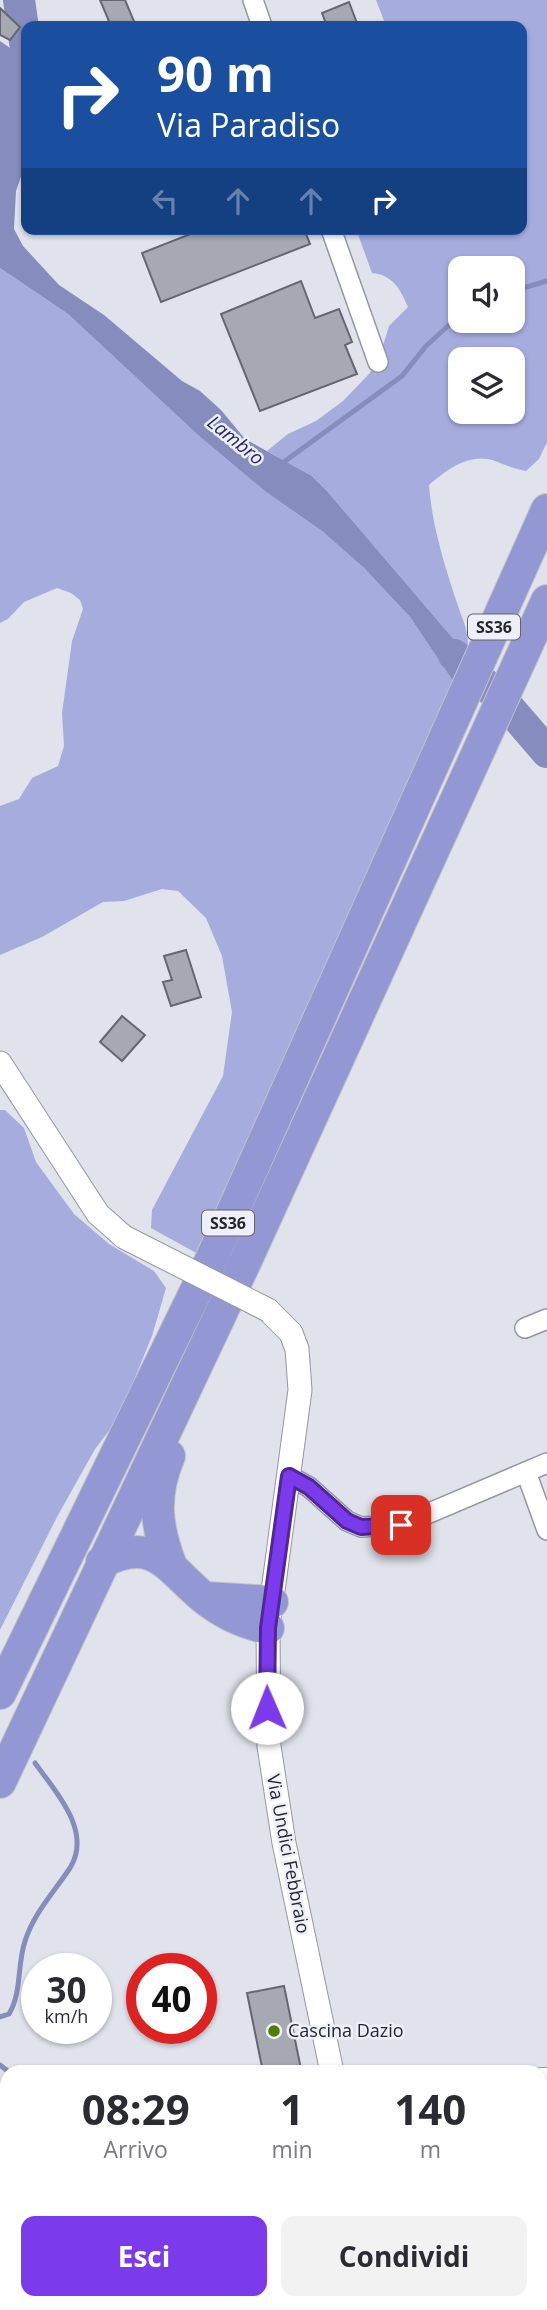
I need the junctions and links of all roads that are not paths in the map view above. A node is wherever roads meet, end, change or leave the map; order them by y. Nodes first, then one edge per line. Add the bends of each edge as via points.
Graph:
1 (253, 0) edge
2 (260, 21) edge
3 (333, 235) edge
4 (378, 362) dead end
5 (547, 510) edge
6 (547, 601) edge
7 (0, 1063) edge
8 (247, 1258) junction
9 (547, 1319) edge
10 (524, 1328) dead end
11 (547, 1463) edge
12 (526, 1472) junction
13 (289, 1476) junction
14 (547, 1530) edge
15 (102, 1562) junction
16 (172, 1566) junction
17 (270, 1615) junction
18 (0, 1693) edge
19 (0, 1782) edge
20 (331, 2065) edge

1 - 2 street
3 - 4 street
5 - 18 highway, SS36 via 211,1260
6 - 8 highway, SS36
7 - 13 street, Via Undici Febbraio, bridge via 98,1214 124,1237 268,1310 291,1334 299,1361 299,1418
8 - 15 highway, SS36
8 - 16 highway via 231,1321 158,1487 157,1525
9 - 10 street
11 - 12 street
12 - 13 street via 401,1525 379,1528 347,1521 309,1487
12 - 14 street
13 - 17 street, Via Undici Febbraio
15 - 16 highway via 133,1551 149,1553
15 - 19 highway, SS36
16 - 17 highway via 204,1598
17 - 20 street, Via Undici Febbraio via 269,1746 284,1843

